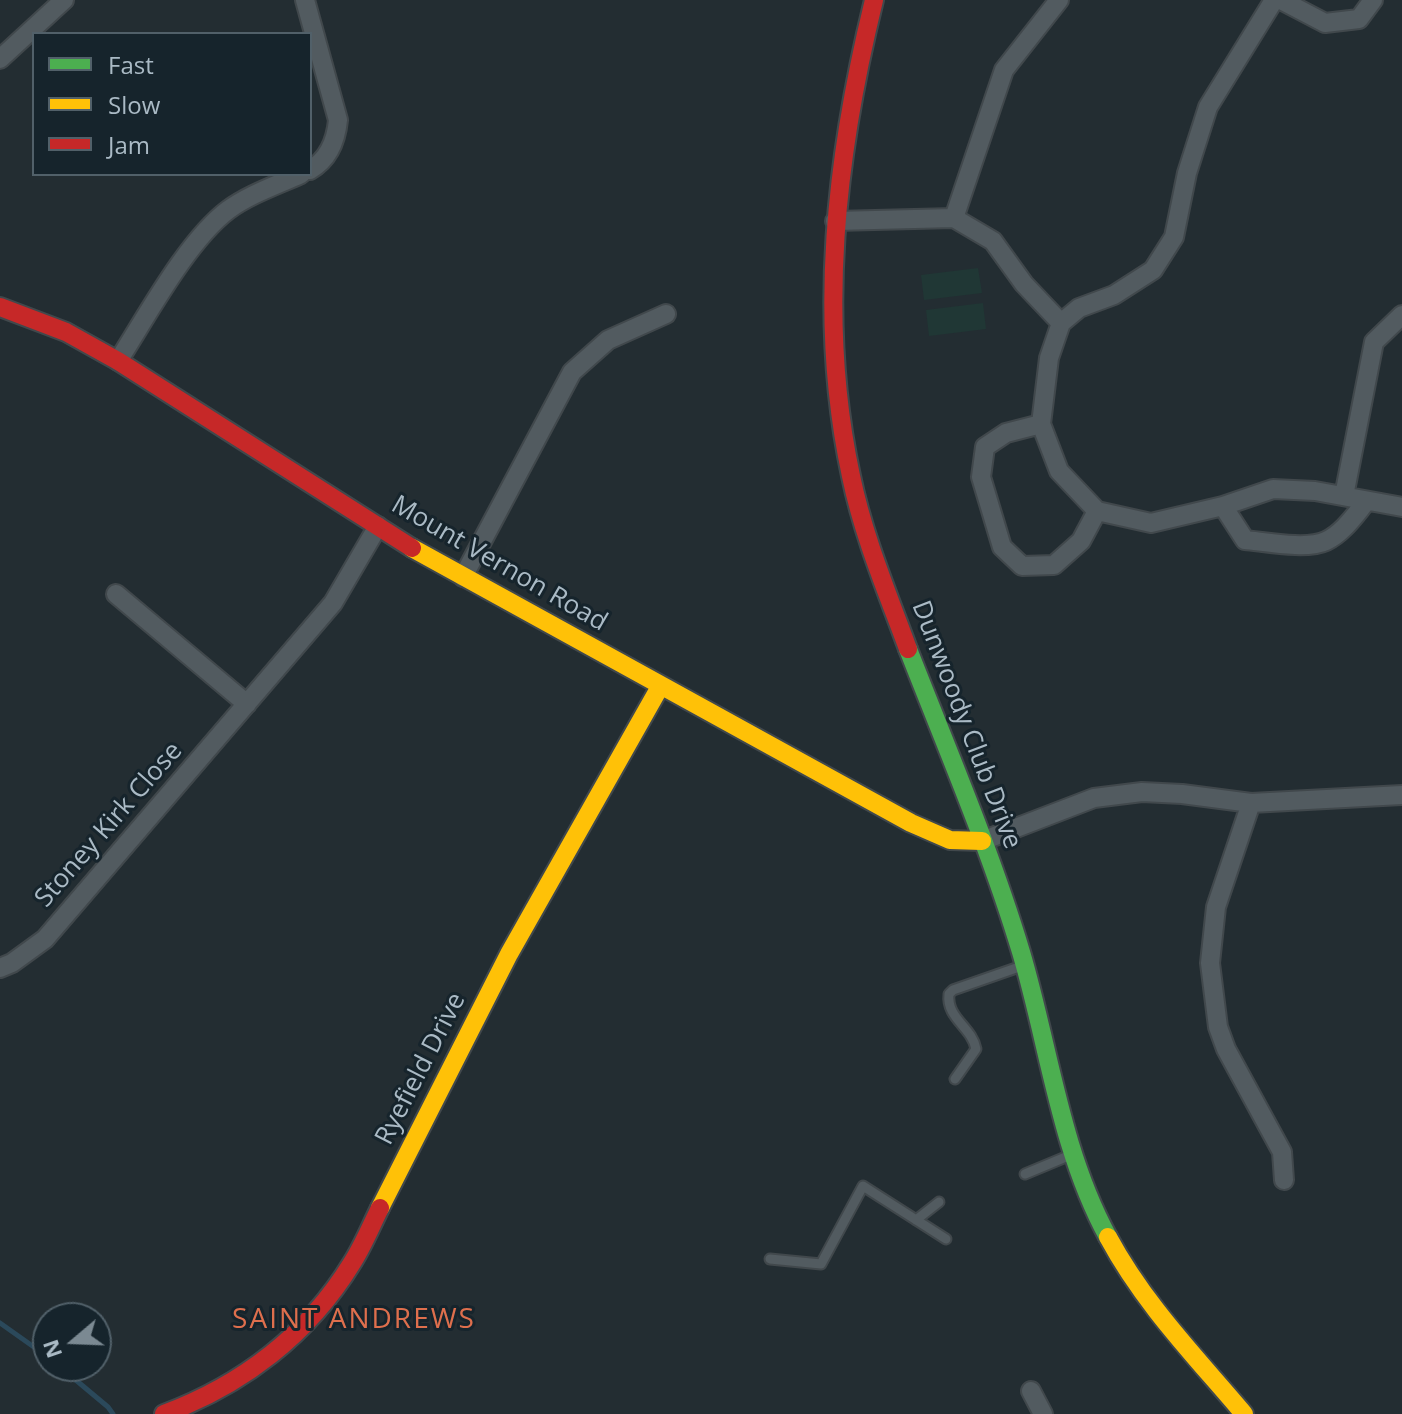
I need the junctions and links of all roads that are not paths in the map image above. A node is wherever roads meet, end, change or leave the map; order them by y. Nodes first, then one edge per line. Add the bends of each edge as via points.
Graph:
1 (64, 0) edge
2 (305, 0) edge
3 (874, 0) edge
4 (1059, 0) edge
5 (1274, 0) edge
6 (1281, 0) edge
7 (1373, 0) edge
8 (0, 59) edge
9 (312, 168) edge
10 (297, 176) edge
11 (954, 218) junction
12 (835, 221) junction
13 (0, 307) edge
14 (666, 314) dead end
15 (1402, 315) edge
16 (1061, 323) junction
17 (118, 361) junction
18 (1041, 424) junction
19 (1344, 496) junction
20 (1366, 502) junction
21 (1223, 506) junction
22 (1402, 507) edge
23 (1097, 511) junction
24 (378, 526) junction
25 (463, 577) junction
26 (116, 594) dead end
27 (661, 685) junction
28 (247, 704) junction
29 (1402, 795) edge
30 (1251, 803) junction
31 (982, 841) junction
32 (1025, 965) junction
33 (0, 968) edge
34 (955, 1079) dead end
35 (1073, 1154) junction
36 (1025, 1174) dead end
37 (1284, 1180) dead end
38 (939, 1202) dead end
39 (916, 1220) junction
40 (946, 1239) dead end
41 (770, 1259) dead end
42 (1031, 1391) dead end
43 (164, 1414) edge
44 (1043, 1414) edge
45 (1244, 1414) edge

1 - 8 street
2 - 9 street via 338,120 329,152
3 - 12 main road, Dunwoody Club Drive via 847,116
4 - 11 street via 1004,70
5 - 16 street via 1208,107 1174,237 1153,270 1114,295 1079,308
6 - 7 street via 1325,23 1359,19
10 - 17 street via 246,199 211,226
11 - 12 street
11 - 16 street via 993,241
12 - 31 main road, Dunwoody Club Drive via 833,306 851,474 876,561
13 - 17 main road, Mount Vernon Road via 66,332
14 - 25 street via 608,340 572,372
15 - 19 street via 1374,342
16 - 18 street via 1049,358
17 - 24 main road, Mount Vernon Road
18 - 23 street via 1059,471
18 - 23 street via 1006,433 985,447 981,477 1002,547 1022,566 1054,565 1081,541
19 - 20 street
19 - 21 street via 1273,489
20 - 21 street via 1324,542 1288,545 1245,540
20 - 22 street
21 - 23 street via 1151,523
24 - 25 main road, Mount Vernon Road
24 - 28 street, Stoney Kirk Close via 333,603
25 - 27 main road, Mount Vernon Road
26 - 28 street
27 - 31 main road, Mount Vernon Road via 911,823 950,840
27 - 43 main road, Ryefield Drive via 509,954 352,1263 323,1306 240,1381
28 - 33 street, Stoney Kirk Close via 45,939
29 - 30 street
30 - 31 street via 1155,793 1094,798
30 - 37 street via 1216,907 1210,963 1218,1027 1282,1152
31 - 32 main road, Dunwoody Club Drive
32 - 34 lane via 949,994 952,1013 976,1049
32 - 35 main road, Dunwoody Club Drive
35 - 36 lane
35 - 45 main road, Dunwoody Club Drive via 1123,1265 1156,1314
38 - 39 lane
39 - 40 lane
39 - 41 lane via 863,1186 821,1264
42 - 44 street

